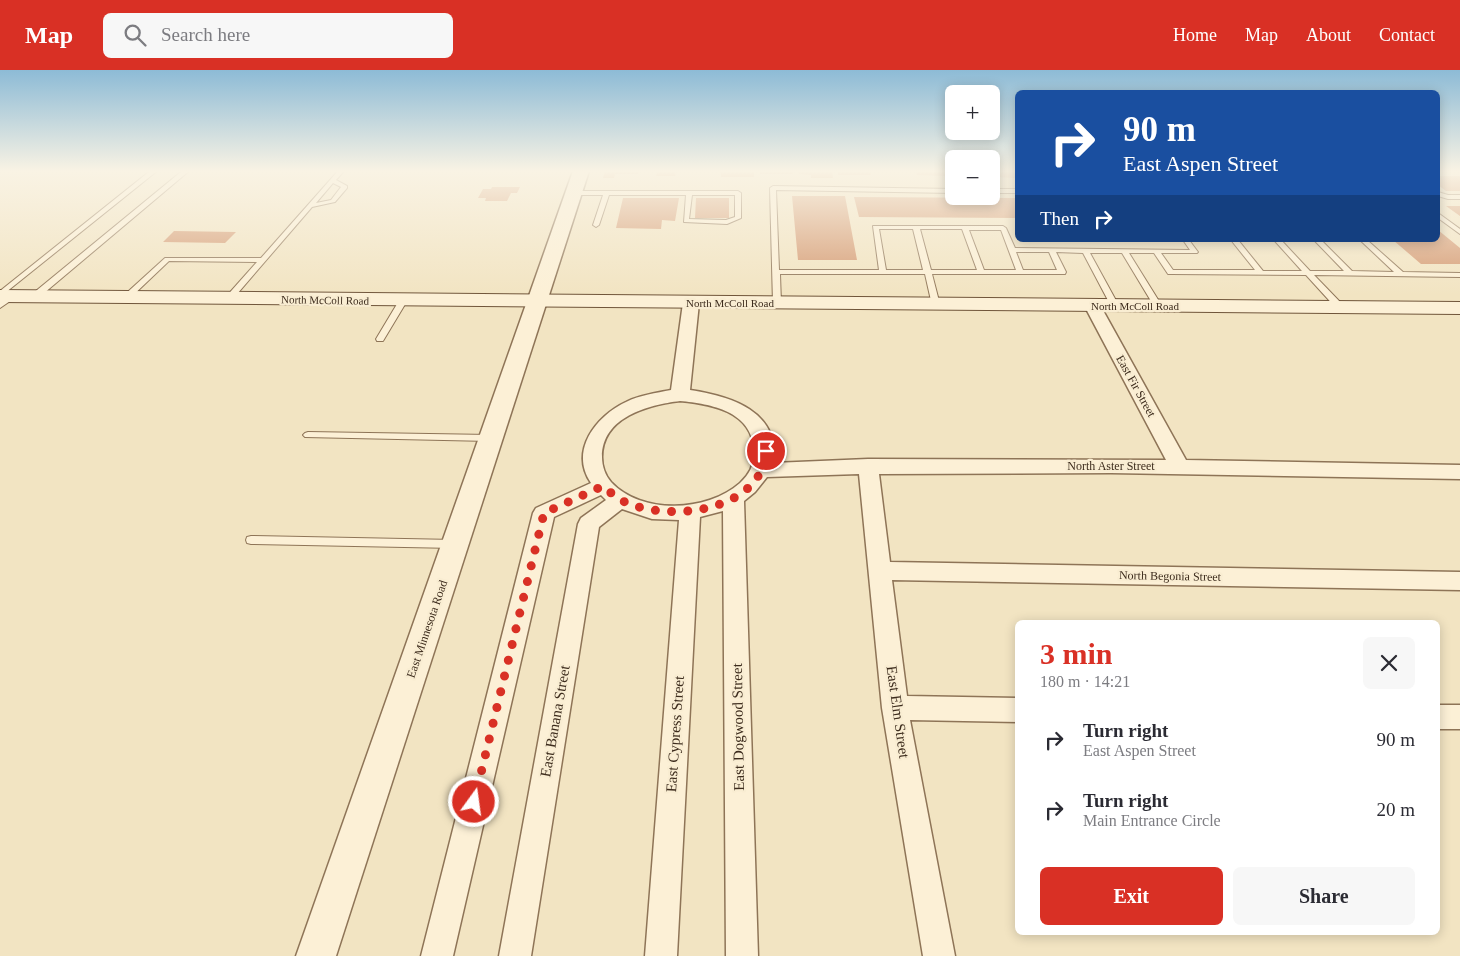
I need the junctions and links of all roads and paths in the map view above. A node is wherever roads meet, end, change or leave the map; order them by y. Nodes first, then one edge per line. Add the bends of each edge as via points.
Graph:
1 (105, 212) edge
2 (136, 212) edge
3 (304, 212) edge
4 (568, 212) edge
5 (600, 212) edge
6 (687, 212) edge
7 (738, 212) edge
8 (774, 212) edge
9 (1440, 217) edge
10 (596, 225) dead end
11 (916, 227) junction
12 (964, 228) junction
13 (1460, 232) edge
14 (1188, 242) edge
15 (1236, 242) edge
16 (1279, 242) edge
17 (1319, 242) edge
18 (1365, 242) edge
19 (1012, 250) junction
20 (1051, 250) junction
21 (1085, 250) junction
22 (1124, 250) junction
23 (1156, 251) junction
24 (262, 260) junction
25 (776, 272) junction
26 (883, 272) junction
27 (928, 272) junction
28 (981, 272) junction
29 (1020, 272) junction
30 (1261, 273) junction
31 (1308, 273) junction
32 (1351, 274) junction
33 (1401, 274) junction
34 (1460, 275) edge
35 (34, 297) junction
36 (125, 298) junction
37 (3, 299) edge
38 (228, 299) junction
39 (402, 301) junction
40 (538, 302) junction
41 (690, 303) junction
42 (777, 304) junction
43 (936, 304) junction
44 (1092, 305) junction
45 (1115, 306) junction
46 (1158, 306) junction
47 (1340, 307) junction
48 (1460, 308) edge
49 (380, 339) dead end
50 (680, 396) junction
51 (308, 435) dead end
52 (491, 438) junction
53 (868, 466) junction
54 (1180, 467) junction
55 (762, 470) junction
56 (1460, 472) edge
57 (612, 493) junction
58 (733, 498) junction
59 (690, 512) junction
60 (251, 540) dead end
61 (456, 544) junction
62 (880, 570) junction
63 (1460, 581) edge
64 (895, 708) junction
65 (1015, 710) edge
66 (1440, 717) edge
67 (1460, 717) edge
68 (316, 956) edge
69 (437, 956) edge
70 (515, 956) edge
71 (661, 956) edge
72 (742, 956) edge
73 (939, 956) edge

1 - 37 lane
2 - 35 lane
3 - 24 lane
4 - 40 street, East Minnesota Road
5 - 10 lane
6 - 7 lane via 686,221 728,222 738,218
8 - 25 lane
9 - 13 lane
11 - 12 lane
11 - 26 lane via 875,227
11 - 27 lane
12 - 19 lane via 1003,228
12 - 28 lane
14 - 23 lane via 1195,252
15 - 30 lane
16 - 31 lane
17 - 32 lane
18 - 33 lane
19 - 20 lane
19 - 29 lane
20 - 21 lane
20 - 29 lane via 1062,272
21 - 22 lane
21 - 45 lane
22 - 23 lane
22 - 46 lane
23 - 30 lane via 1171,272
24 - 36 lane via 167,259
24 - 38 lane
25 - 26 lane
25 - 42 lane
26 - 27 lane
27 - 28 lane
27 - 43 lane
28 - 29 lane
30 - 31 lane
31 - 32 lane
31 - 47 lane
32 - 33 lane
33 - 34 lane
35 - 36 main road, North McColl Road
35 - 37 main road, North McColl Road
36 - 38 main road, North McColl Road
38 - 39 main road, North McColl Road
39 - 40 main road, North McColl Road
39 - 49 lane
40 - 41 main road, North McColl Road
40 - 52 street, East Minnesota Road
41 - 42 main road, North McColl Road
41 - 50 street
42 - 43 main road, North McColl Road
43 - 44 main road, North McColl Road
44 - 45 main road, North McColl Road
44 - 54 street, East Fir Street
45 - 46 main road, North McColl Road
46 - 47 main road, North McColl Road
47 - 48 main road, North McColl Road
50 - 55 street via 706,398 729,405 748,417 761,433 766,451
50 - 57 street via 655,398 632,406 612,418 598,433 591,451 593,469
51 - 52 lane
52 - 61 street, East Minnesota Road
53 - 54 street, North Aster Street
53 - 55 street, North Aster Street
53 - 62 street, East Elm Street
54 - 56 street, North Aster Street
55 - 58 street via 751,485
57 - 59 street via 641,508
57 - 69 street via 544,513
57 - 70 street, East Banana Street via 589,524
58 - 59 street
58 - 72 street, East Dogwood Street
59 - 71 street, East Cypress Street
60 - 61 lane
61 - 68 street, East Minnesota Road
62 - 63 street, North Begonia Street
62 - 64 street, East Elm Street
64 - 65 street
64 - 73 street, East Elm Street
66 - 67 street

